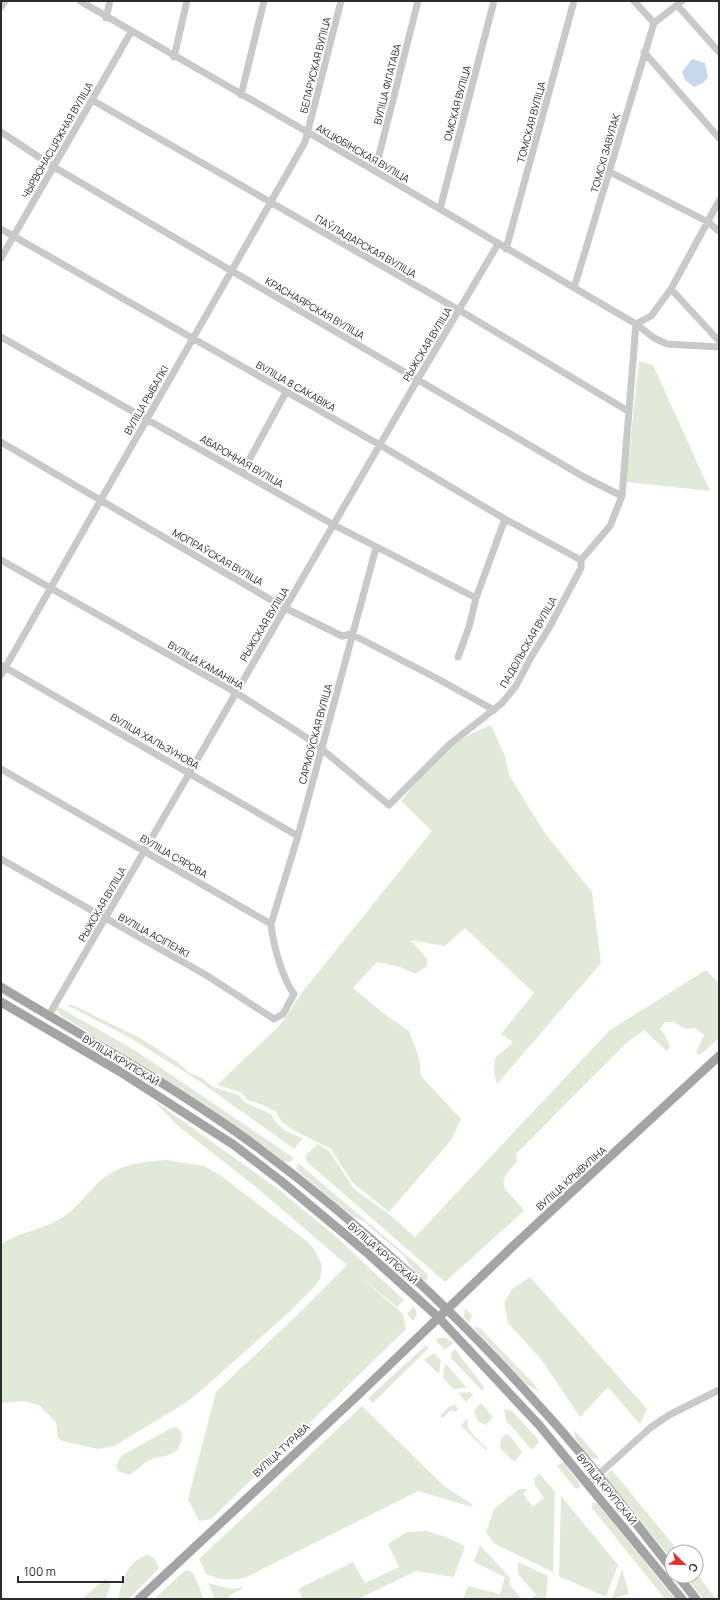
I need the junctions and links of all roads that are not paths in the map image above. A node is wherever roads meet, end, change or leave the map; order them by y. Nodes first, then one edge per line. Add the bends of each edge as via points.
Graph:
1 (5, 1) edge
2 (80, 1) edge
3 (110, 1) edge
4 (187, 1) edge
5 (264, 1) edge
6 (341, 1) edge
7 (418, 1) edge
8 (494, 1) edge
9 (574, 1) edge
10 (634, 1) edge
11 (679, 3) edge
12 (1, 7) edge
13 (106, 18) junction
14 (654, 23) junction
15 (131, 32) junction
16 (644, 52) junction
17 (719, 52) edge
18 (174, 57) junction
19 (241, 95) junction
20 (92, 100) junction
21 (1, 132) edge
22 (308, 134) junction
23 (719, 138) edge
24 (54, 167) junction
25 (375, 171) junction
26 (610, 172) junction
27 (719, 200) edge
28 (270, 203) junction
29 (440, 209) junction
30 (708, 222) junction
31 (1, 229) edge
32 (719, 231) edge
33 (14, 237) junction
34 (498, 244) junction
35 (506, 249) junction
36 (1, 258) edge
37 (232, 271) junction
38 (574, 288) junction
39 (672, 289) junction
40 (458, 310) junction
41 (636, 324) junction
42 (1, 337) edge
43 (193, 338) junction
44 (719, 341) edge
45 (719, 347) edge
46 (418, 379) junction
47 (286, 392) junction
48 (628, 412) junction
49 (146, 418) junction
50 (1, 442) edge
51 (380, 445) junction
52 (242, 473) junction
53 (622, 496) junction
54 (101, 500) junction
55 (505, 520) junction
56 (334, 525) junction
57 (376, 548) junction
58 (1, 560) edge
59 (581, 560) junction
60 (51, 588) junction
61 (476, 598) junction
62 (285, 608) junction
63 (351, 634) junction
64 (458, 657) dead end
65 (3, 666) edge
66 (1, 676) edge
67 (235, 692) junction
68 (494, 710) junction
69 (322, 750) junction
70 (1, 769) edge
71 (189, 773) junction
72 (389, 805) joint
73 (298, 836) junction
74 (144, 851) junction
75 (1, 859) edge
76 (105, 918) junction
77 (271, 924) junction
78 (1, 987) edge
79 (1, 1002) edge
80 (49, 1015) junction
81 (719, 1056) edge
82 (446, 1309) junction
83 (438, 1317) junction
84 (719, 1390) edge
85 (598, 1476) junction
86 (588, 1484) junction
87 (664, 1559) edge
88 (684, 1584) edge
89 (139, 1599) edge
90 (682, 1599) edge
91 (696, 1599) edge

1 - 12 street
2 - 13 street, АКЦЮБІНСКАЯ ВУЛІЦА
3 - 13 street
4 - 18 street
5 - 19 street
6 - 22 street, БЕЛАРУСКАЯ ВУЛІЦА
7 - 25 street, ВУЛІЦА ФІЛАТАВА
8 - 29 street, ОМСКАЯ ВУЛІЦА
9 - 35 street, ТОМСКАЯ ВУЛІЦА
10 - 14 street
11 - 14 street
11 - 17 street
13 - 15 street, АКЦЮБІНСКАЯ ВУЛІЦА
14 - 16 street, ТОМСКІ ЗАВУЛАК
15 - 18 street, АКЦЮБІНСКАЯ ВУЛІЦА
15 - 20 street, ЧЫРВОНАСЦЯЖНАЯ ВУЛІЦА
16 - 23 street
16 - 26 street, ТОМСКІ ЗАВУЛАК
18 - 19 street, АКЦЮБІНСКАЯ ВУЛІЦА
19 - 22 street, АКЦЮБІНСКАЯ ВУЛІЦА
20 - 24 street, ЧЫРВОНАСЦЯЖНАЯ ВУЛІЦА
20 - 28 street, ПАЎЛАДАРСКАЯ ВУЛІЦА
21 - 24 street, КРАСНАЯРСКАЯ ВУЛІЦА
22 - 25 street, АКЦЮБІНСКАЯ ВУЛІЦА
22 - 28 street, ВУЛІЦА РЫБАЛКІ
24 - 33 street, ЧЫРВОНАСЦЯЖНАЯ ВУЛІЦА
24 - 37 street, КРАСНАЯРСКАЯ ВУЛІЦА
25 - 29 street, АКЦЮБІНСКАЯ ВУЛІЦА
26 - 30 street
26 - 38 street, ТОМСКІ ЗАВУЛАК
27 - 30 street
28 - 37 street, ВУЛІЦА РЫБАЛКІ
28 - 40 street, ПАЎЛАДАРСКАЯ ВУЛІЦА
29 - 34 street, АКЦЮБІНСКАЯ ВУЛІЦА
30 - 32 street
30 - 39 street
31 - 33 street, ВУЛІЦА 8 САКАВІКА
33 - 36 street, ЧЫРВОНАСЦЯЖНАЯ ВУЛІЦА
33 - 43 street, ВУЛІЦА 8 САКАВІКА
34 - 35 street, АКЦЮБІНСКАЯ ВУЛІЦА
34 - 40 street, РЫЖСКАЯ ВУЛІЦА
35 - 38 street, АКЦЮБІНСКАЯ ВУЛІЦА
37 - 43 street, ВУЛІЦА РЫБАЛКІ
37 - 46 street, КРАСНАЯРСКАЯ ВУЛІЦА
38 - 41 street, АКЦЮБІНСКАЯ ВУЛІЦА
39 - 41 street via 651,316
39 - 44 street
40 - 46 street, РЫЖСКАЯ ВУЛІЦА
40 - 48 street, ПАЎЛАДАРСКАЯ ВУЛІЦА
41 - 45 street, АКЦЮБІНСКАЯ ВУЛІЦА via 654,338 668,344
41 - 48 street
42 - 49 street, АБАРОННАЯ ВУЛІЦА
43 - 47 street, ВУЛІЦА 8 САКАВІКА
43 - 49 street, ВУЛІЦА РЫБАЛКІ
46 - 51 street, РЫЖСКАЯ ВУЛІЦА
46 - 53 street, КРАСНАЯРСКАЯ ВУЛІЦА via 584,477
47 - 51 street, ВУЛІЦА 8 САКАВІКА
47 - 52 street
48 - 53 street
49 - 52 street, АБАРОННАЯ ВУЛІЦА
49 - 54 street, ВУЛІЦА РЫБАЛКІ
50 - 54 street, МОПРАЎСКАЯ ВУЛІЦА
51 - 55 street, ВУЛІЦА 8 САКАВІКА
51 - 56 street, РЫЖСКАЯ ВУЛІЦА
52 - 56 street, АБАРОННАЯ ВУЛІЦА
53 - 59 street via 610,526
54 - 60 street, ВУЛІЦА РЫБАЛКІ
54 - 62 street, МОПРАЎСКАЯ ВУЛІЦА
55 - 59 street, ВУЛІЦА 8 САКАВІКА
55 - 61 street
56 - 57 street, АБАРОННАЯ ВУЛІЦА
56 - 62 street, РЫЖСКАЯ ВУЛІЦА
57 - 61 street, АБАРОННАЯ ВУЛІЦА
57 - 63 street, САРМОЎСКАЯ ВУЛІЦА
58 - 60 street, ВУЛІЦА КАМАНІНА
59 - 68 street, ПАДОЛЬСКАЯ ВУЛІЦА via 581,568 516,686
60 - 65 street, ВУЛІЦА РЫБАЛКІ
60 - 67 street, ВУЛІЦА КАМАНІНА
61 - 64 street
62 - 63 street, МОПРАЎСКАЯ ВУЛІЦА via 342,636
62 - 67 street, РЫЖСКАЯ ВУЛІЦА
63 - 68 street, МОПРАЎСКАЯ ВУЛІЦА
63 - 69 street, САРМОЎСКАЯ ВУЛІЦА
65 - 66 street, ВУЛІЦА РЫБАЛКІ
65 - 71 street, ВУЛІЦА ХАЛЬЗУНОВА
67 - 69 street, ВУЛІЦА КАМАНІНА
67 - 71 street, РЫЖСКАЯ ВУЛІЦА
68 - 72 street, ПАДОЛЬСКАЯ ВУЛІЦА via 450,744
69 - 72 street, ВУЛІЦА КАМАНІНА
69 - 73 street, САРМОЎСКАЯ ВУЛІЦА
70 - 74 street, ВУЛІЦА СЯРОВА
71 - 73 street, ВУЛІЦА ХАЛЬЗУНОВА
71 - 74 street, РЫЖСКАЯ ВУЛІЦА
73 - 77 street, САРМОЎСКАЯ ВУЛІЦА
74 - 76 street, РЫЖСКАЯ ВУЛІЦА
74 - 77 street, ВУЛІЦА СЯРОВА
75 - 76 street, ВУЛІЦА АСІПЕНКІ
76 - 77 street, ВУЛІЦА АСІПЕНКІ via 206,976 274,1019 283,1014 294,994 288,987 272,938
76 - 80 street, РЫЖСКАЯ ВУЛІЦА
78 - 80 main road, ВУЛІЦА КРУПСКАЙ
79 - 83 main road, ВУЛІЦА КРУПСКАЙ via 119,1071 234,1145 281,1180
80 - 82 main road, ВУЛІЦА КРУПСКАЙ via 173,1089 241,1136 288,1171 376,1245
81 - 82 main road, ВУЛІЦА КРЫВУЛІНА
82 - 83 main road, ВУЛІЦА КРЫВУЛІНА
82 - 85 main road, ВУЛІЦА КРУПСКАЙ via 542,1408
83 - 86 main road, ВУЛІЦА КРУПСКАЙ via 539,1426
83 - 89 main road, ВУЛІЦА ТУРАВА
84 - 85 street via 669,1415 650,1428
85 - 86 street
85 - 87 main road, ВУЛІЦА КРУПСКАЙ
86 - 90 main road, ВУЛІЦА КРУПСКАЙ
88 - 91 main road

